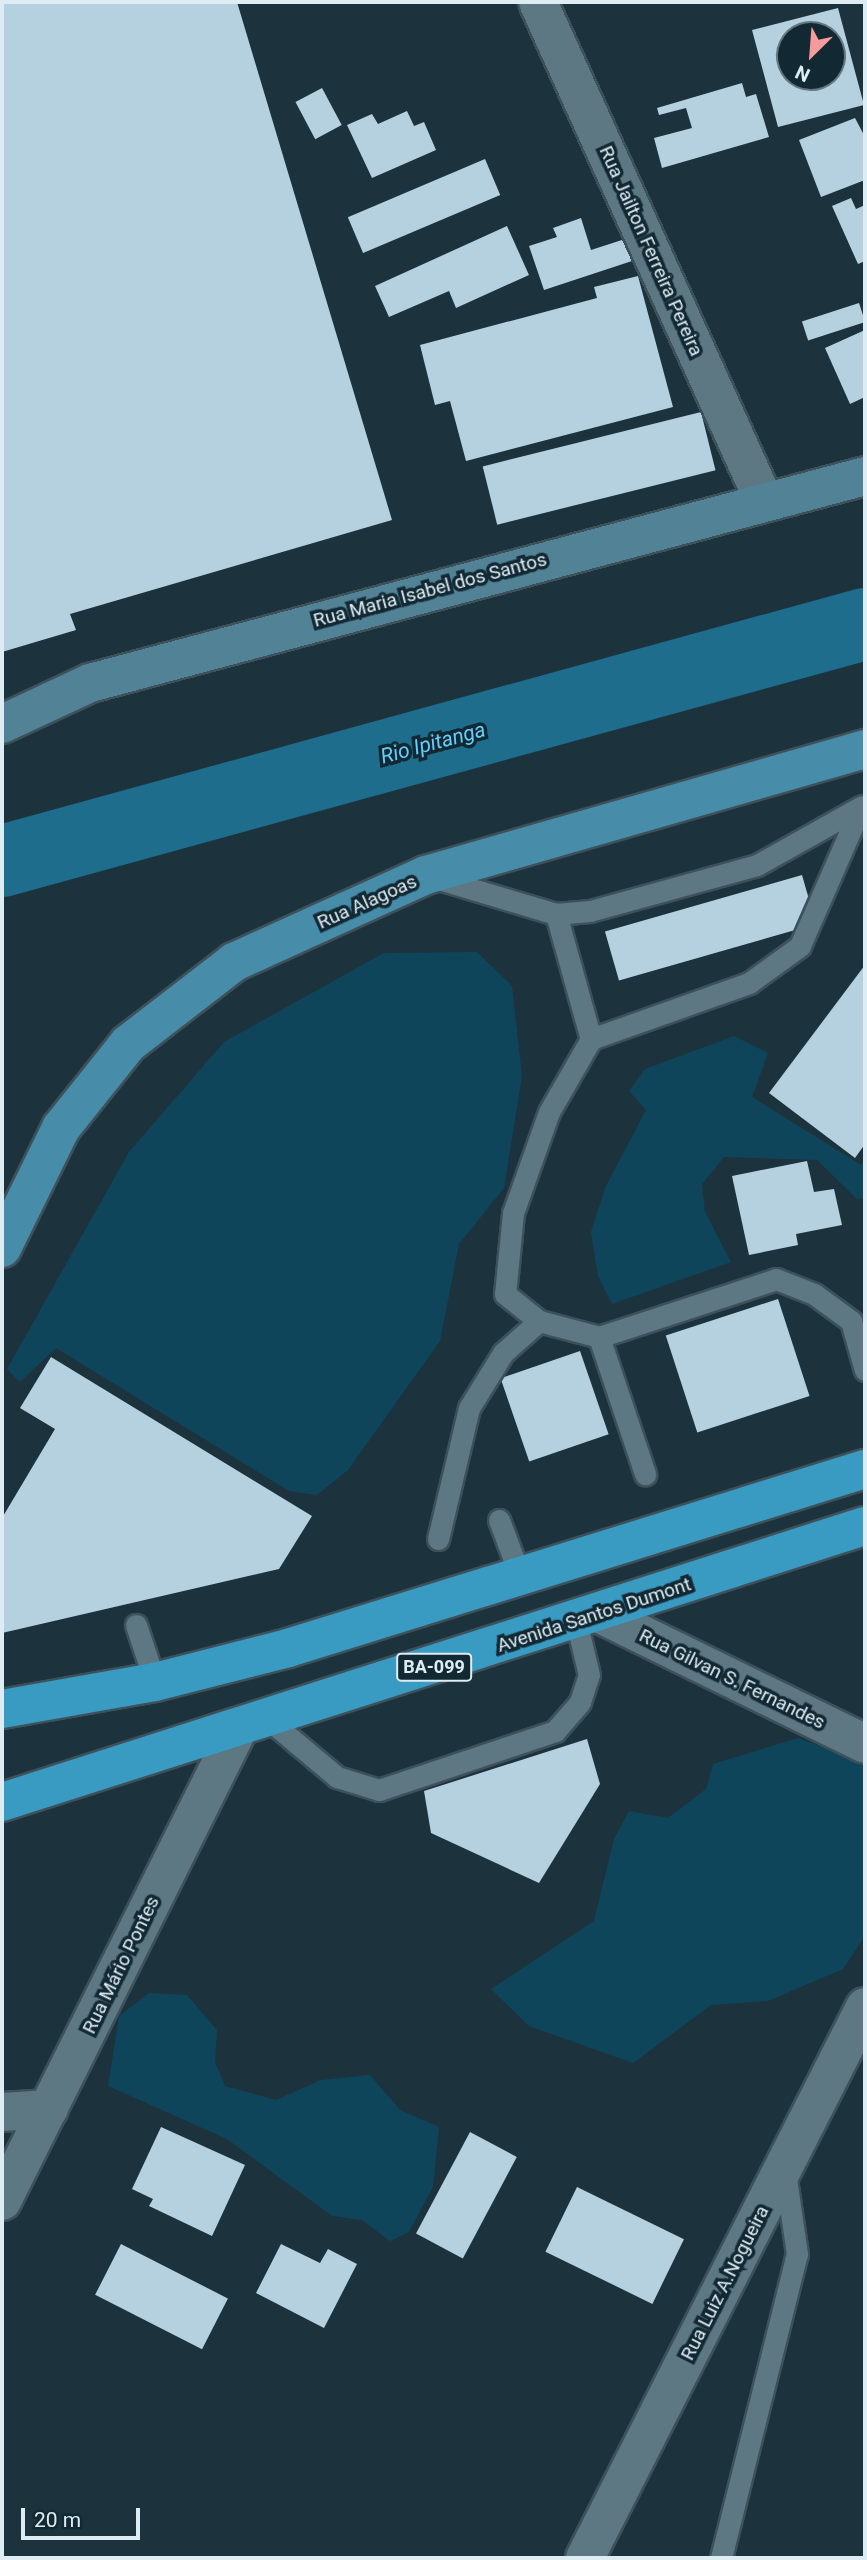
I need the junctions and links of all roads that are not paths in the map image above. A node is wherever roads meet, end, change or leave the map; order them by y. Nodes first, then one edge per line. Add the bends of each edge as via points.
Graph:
1 (538, 2) edge
2 (865, 476) edge
3 (764, 501) junction
4 (2, 724) edge
5 (865, 749) edge
6 (862, 806) edge
7 (426, 875) junction
8 (556, 914) junction
9 (591, 1040) junction
10 (2, 1248) edge
11 (539, 1321) junction
12 (598, 1337) junction
13 (865, 1370) edge
14 (865, 1469) edge
15 (645, 1474) dead end
16 (499, 1520) dead end
17 (865, 1526) edge
18 (438, 1539) dead end
19 (520, 1576) junction
20 (587, 1617) junction
21 (136, 1625) dead end
22 (155, 1682) junction
23 (2, 1709) edge
24 (253, 1724) junction
25 (865, 1744) edge
26 (2, 1802) edge
27 (865, 2007) edge
28 (49, 2109) junction
29 (2, 2112) edge
30 (785, 2166) junction
31 (2, 2201) edge
32 (585, 2558) edge
33 (720, 2558) edge

1 - 3 street, Rua Jailton Ferreira Pereira
2 - 3 main road, Rua Maria Isabel dos Santos
3 - 4 main road, Rua Maria Isabel dos Santos via 90,683
5 - 7 main road, Rua Alagoas
6 - 8 lane via 757,865 590,911
6 - 9 lane via 800,946 749,983
7 - 8 lane
7 - 10 main road, Rua Alagoas via 234,962 128,1044 61,1128
8 - 9 lane
9 - 11 lane via 549,1112 513,1213 505,1294
11 - 12 lane
11 - 18 lane via 503,1353 469,1408
12 - 13 lane via 776,1279 814,1294 851,1321
12 - 15 lane
14 - 19 highway
16 - 19 lane
17 - 20 highway, Avenida Santos Dumont / BA-099
19 - 22 highway
20 - 24 highway, Avenida Santos Dumont / BA-099
20 - 24 lane via 589,1675 580,1702 555,1731 379,1790 337,1777
20 - 25 street, Rua Gilvan S. Fernandes
21 - 22 lane
22 - 23 highway
24 - 26 highway, Avenida Santos Dumont / BA-099
24 - 28 street, Rua Mário Pontes
27 - 30 street, Rua Luiz A.Nogueira
28 - 29 street
28 - 31 street, Rua Mário Pontes
30 - 32 street, Rua Luiz A.Nogueira
30 - 33 lane via 797,2254

